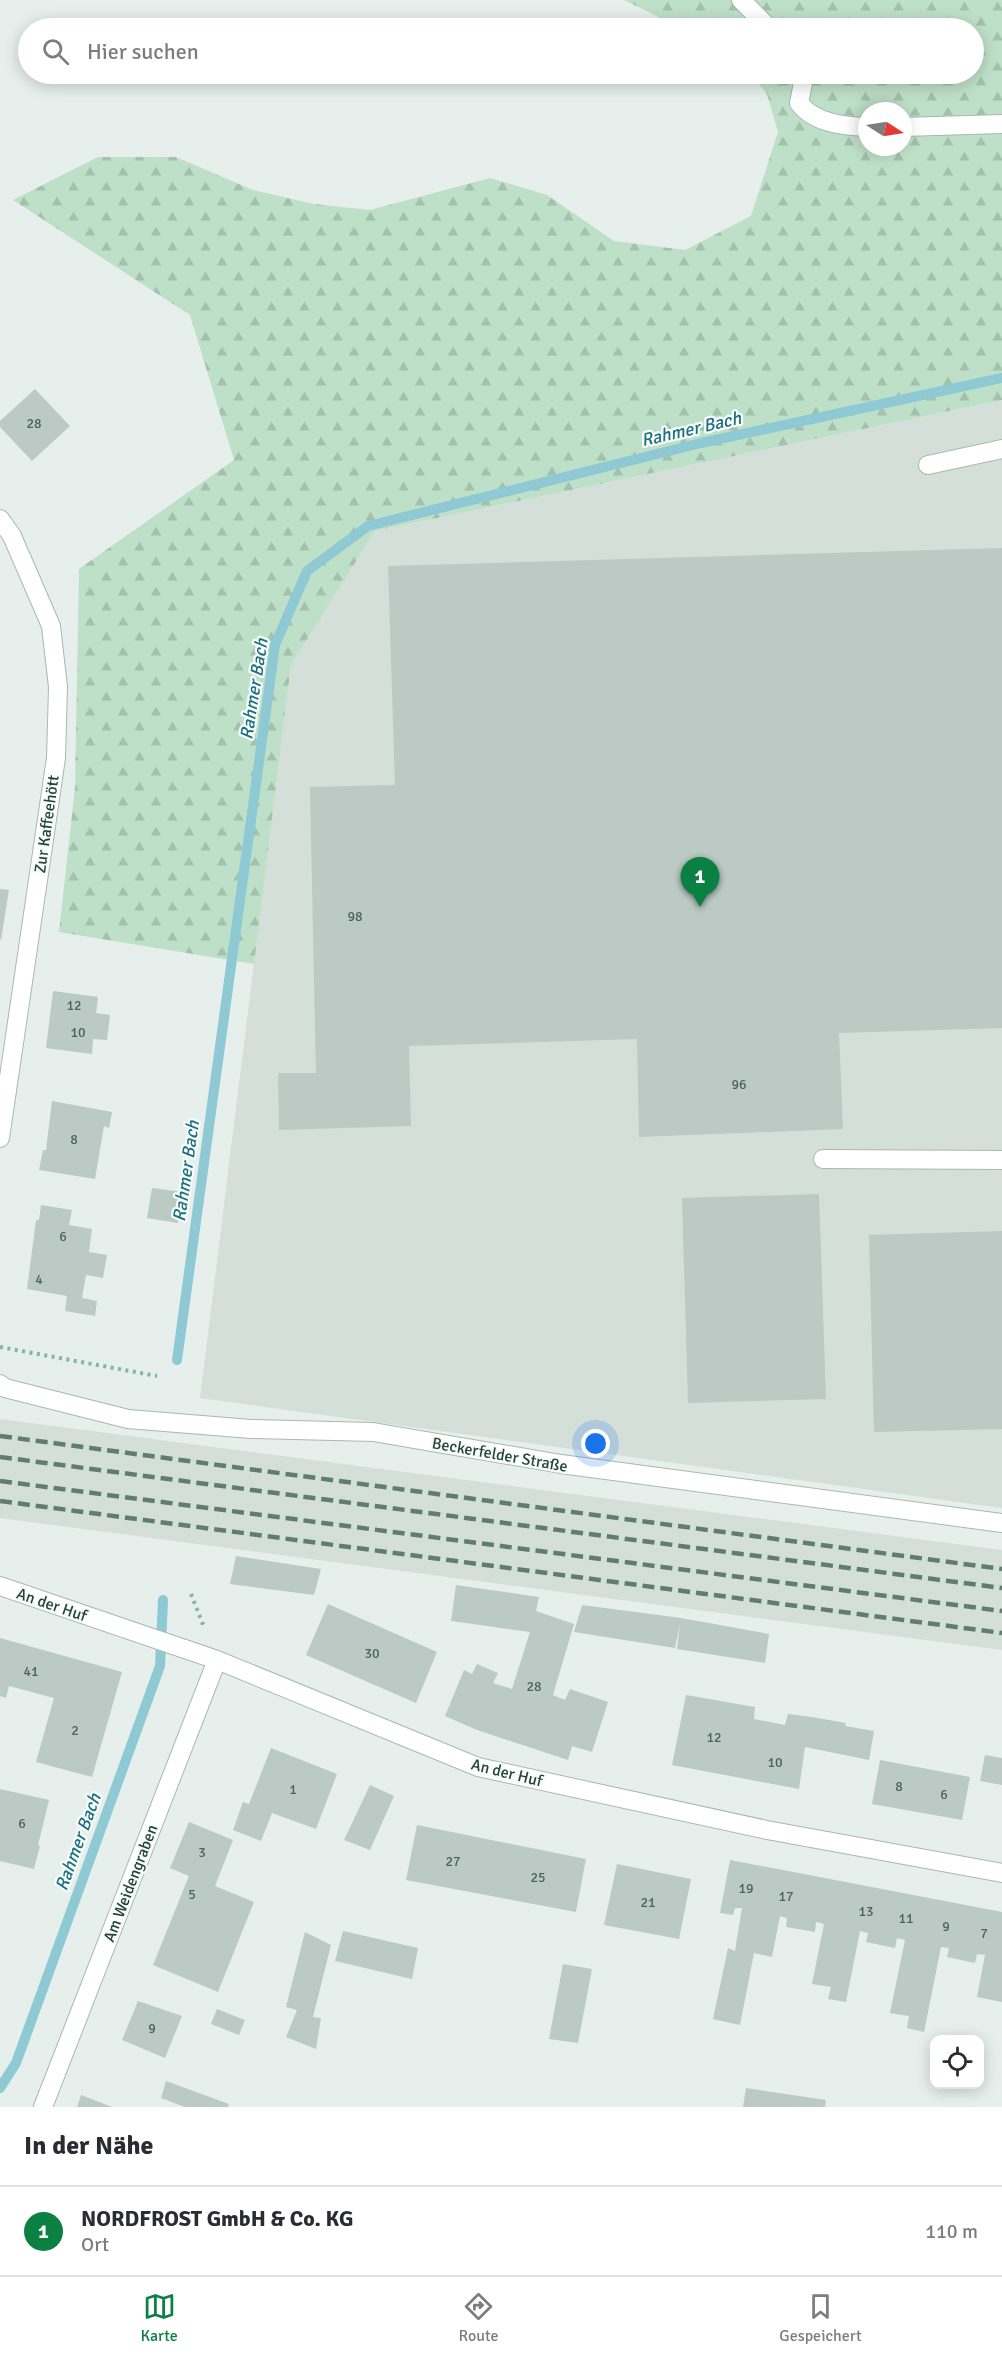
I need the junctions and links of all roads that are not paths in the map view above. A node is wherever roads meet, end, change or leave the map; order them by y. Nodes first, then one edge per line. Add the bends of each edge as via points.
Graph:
1 (741, 0) edge
2 (759, 18) edge
3 (803, 84) edge
4 (1002, 124) edge
5 (858, 126) edge
6 (912, 127) edge
7 (1002, 449) edge
8 (928, 465) dead end
9 (0, 519) edge
10 (0, 1138) edge
11 (823, 1159) dead end
12 (1002, 1160) edge
13 (0, 1384) edge
14 (1002, 1523) edge
15 (0, 1586) edge
16 (217, 1660) junction
17 (1002, 1873) edge
18 (43, 2107) edge

1 - 2 street
3 - 5 street via 799,103 806,112 823,120
4 - 6 street
7 - 8 street
9 - 10 street, Zur Kaffeehött via 12,536 51,626 58,687 56,758
11 - 12 street
13 - 14 street, Beckerfelder Straße via 128,1419 251,1429 373,1432 561,1464
15 - 16 street, An der Huf
16 - 17 street, An der Huf via 478,1767 767,1830
16 - 18 street, Am Weidengraben

